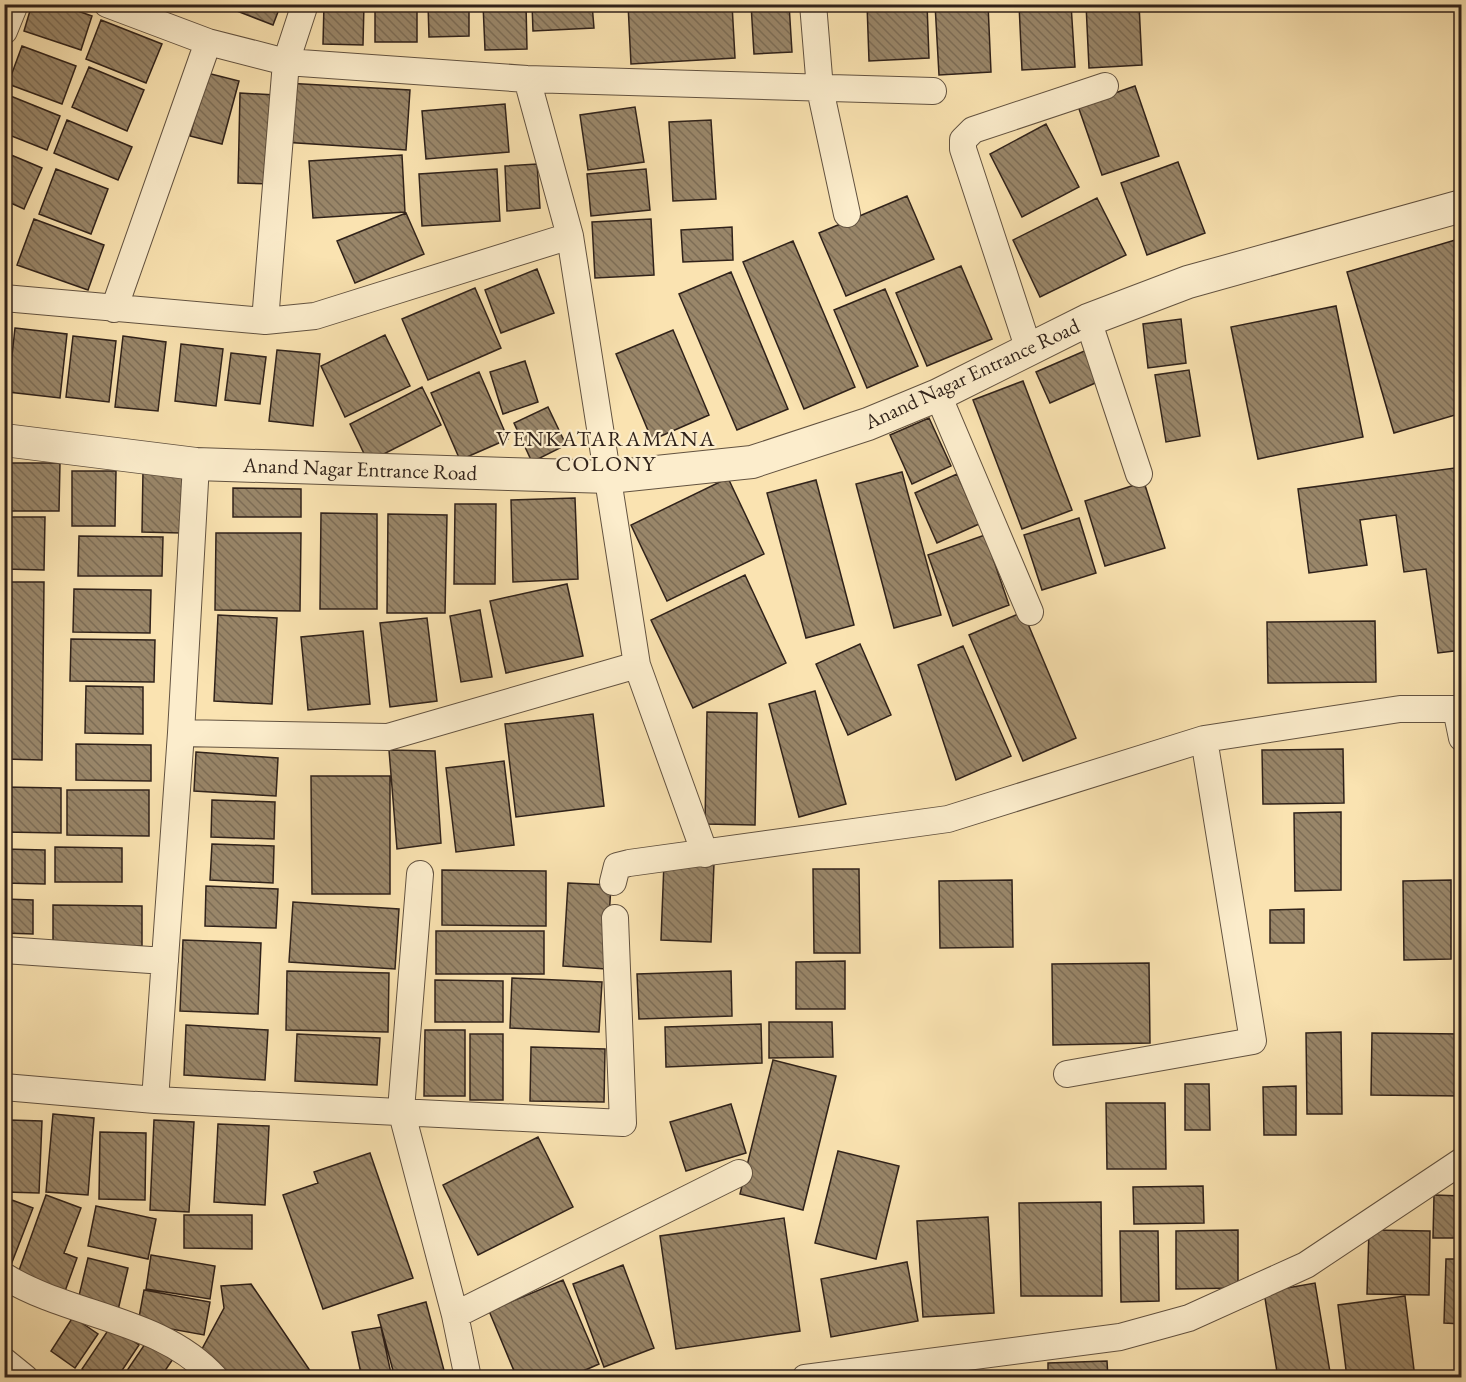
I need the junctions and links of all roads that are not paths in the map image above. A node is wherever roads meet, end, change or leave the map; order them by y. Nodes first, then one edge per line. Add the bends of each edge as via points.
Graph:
1 (15, 4) edge
2 (107, 4) edge
3 (304, 4) edge
4 (813, 4) edge
5 (4, 31) edge
6 (208, 42) junction
7 (286, 62) junction
8 (527, 79) junction
9 (1105, 86) dead end
10 (820, 89) junction
11 (933, 91) dead end
12 (1461, 206) edge
13 (847, 214) dead end
14 (570, 236) junction
15 (4, 298) edge
16 (114, 309) junction
17 (1089, 320) junction
18 (265, 321) junction
19 (1029, 350) junction
20 (938, 394) junction
21 (4, 440) edge
22 (196, 464) junction
23 (1139, 474) dead end
24 (609, 477) junction
25 (1029, 612) dead end
26 (637, 664) junction
27 (1459, 709) edge
28 (180, 733) junction
29 (1461, 738) edge
30 (1204, 739) junction
31 (705, 854) junction
32 (420, 874) dead end
33 (613, 882) dead end
34 (615, 918) dead end
35 (4, 950) edge
36 (165, 961) junction
37 (1067, 1074) dead end
38 (4, 1087) edge
39 (155, 1100) junction
40 (401, 1110) junction
41 (1461, 1161) edge
42 (739, 1173) dead end
43 (4, 1276) edge
44 (454, 1315) junction
45 (4, 1361) edge
46 (918, 1370) edge
47 (25, 1377) edge
48 (215, 1377) edge
49 (468, 1377) edge
50 (805, 1377) edge

1 - 5 street
2 - 6 street
3 - 7 street
4 - 10 street
6 - 7 street
6 - 16 street
7 - 8 street
7 - 18 street
8 - 10 street
8 - 14 street
9 - 19 street via 973,130 963,140
10 - 11 street
10 - 13 street
12 - 17 street, Anand Nagar Entrance Road via 1188,282
14 - 18 street via 315,316
14 - 24 street
15 - 16 street
16 - 18 street
17 - 19 street, Anand Nagar Entrance Road
17 - 23 street
19 - 20 street, Anand Nagar Entrance Road
20 - 24 street, Anand Nagar Entrance Road via 868,424 752,462
20 - 25 street
21 - 22 street, Anand Nagar Entrance Road
22 - 24 street, Anand Nagar Entrance Road
22 - 28 street
24 - 26 street
26 - 28 street via 388,737
26 - 31 street
27 - 29 street
27 - 30 street via 1400,709
28 - 36 street
30 - 31 street via 948,819
30 - 37 street via 1253,1041
31 - 33 street via 617,866
32 - 40 street
34 - 40 street via 622,1123
35 - 36 street
36 - 39 street
38 - 39 street
39 - 40 street
40 - 44 street
41 - 46 street via 1306,1265 1189,1318 1120,1337
42 - 44 street
43 - 48 street via 29,1291 129,1324 199,1359
44 - 49 street
45 - 47 street
46 - 50 street

